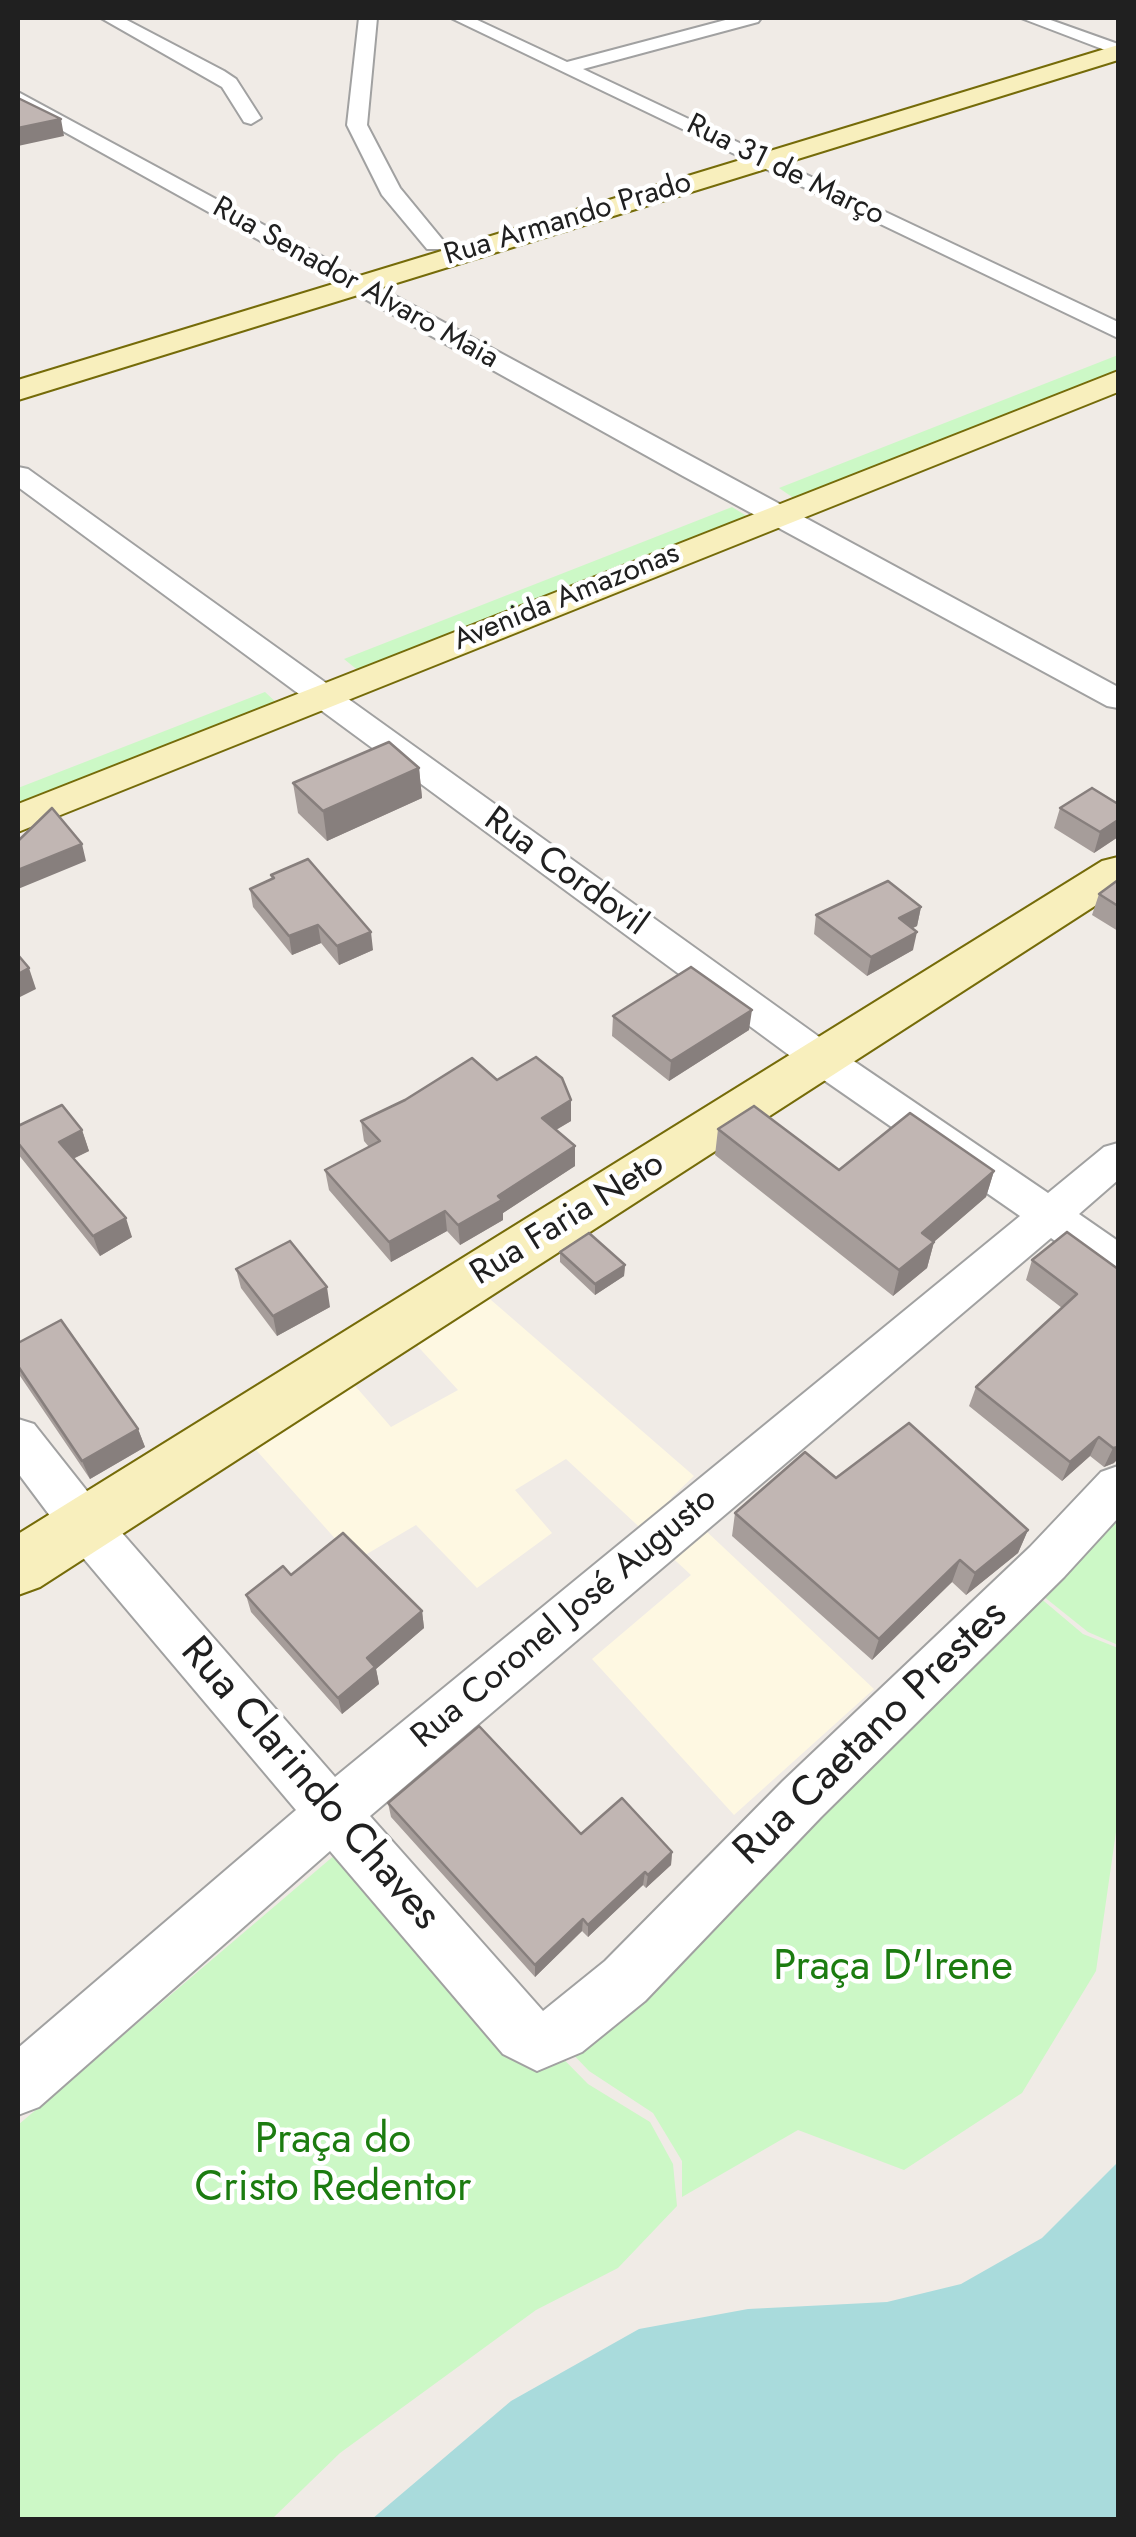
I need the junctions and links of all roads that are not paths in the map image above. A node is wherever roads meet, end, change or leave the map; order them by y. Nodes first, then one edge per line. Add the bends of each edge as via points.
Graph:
1 (110, 18) edge
2 (368, 18) edge
3 (460, 18) edge
4 (752, 18) edge
5 (1030, 18) edge
6 (1114, 46) edge
7 (569, 67) junction
8 (18, 98) edge
9 (251, 118) dead end
10 (754, 156) junction
11 (435, 244) junction
12 (346, 279) junction
13 (1116, 336) edge
14 (18, 372) edge
15 (1118, 380) edge
16 (18, 390) edge
17 (18, 475) edge
18 (742, 496) junction
19 (777, 514) junction
20 (306, 685) junction
21 (1118, 699) edge
22 (204, 707) dead end
23 (18, 819) edge
24 (1118, 872) edge
25 (822, 1060) junction
26 (1118, 1158) edge
27 (1048, 1217) junction
28 (1118, 1263) edge
29 (18, 1438) edge
30 (1118, 1486) edge
31 (86, 1525) junction
32 (18, 1567) edge
33 (334, 1812) junction
34 (625, 1982) joint
35 (18, 2086) edge

1 - 9 street via 229,83
2 - 11 street via 357,125 390,190
3 - 7 street, Rua 31 de Março
4 - 7 street
5 - 6 street
6 - 10 street, Rua Armando Prado
7 - 10 street, Rua 31 de Março
8 - 12 street, Rua Senador Alvaro Maia
10 - 11 street, Rua Armando Prado
10 - 12 street, Rua Armando Prado
10 - 13 street, Rua 31 de Março
11 - 12 street, Rua Armando Prado
12 - 14 street, Rua Armando Prado
12 - 16 street, Rua Armando Prado
12 - 18 street, Rua Senador Alvaro Maia
13 - 18 street, Avenida Amazonas
15 - 19 street, Avenida Amazonas
17 - 20 street, Rua Cordovil
18 - 19 street, Rua Senador Alvaro Maia
18 - 20 street, Avenida Amazonas
19 - 20 street, Avenida Amazonas
19 - 21 street
20 - 22 street, Avenida Amazonas
20 - 23 street, Avenida Amazonas
20 - 25 street, Rua Cordovil
24 - 25 street, Rua Faria Neto
25 - 27 street, Rua Cordovil
25 - 31 street, Rua Faria Neto
26 - 27 street, Rua Coronel José Augusto
27 - 28 street, Rua Cordovil
27 - 33 street, Rua Coronel José Augusto
29 - 31 street, Rua Clarindo Chaves
30 - 34 street, Rua Caetano Prestes
31 - 32 street, Rua Faria Neto
31 - 33 street, Rua Clarindo Chaves
33 - 34 street, Rua Clarindo Chaves via 530,2038 537,2042 562,2032
33 - 35 street, Rua Coronel José Augusto

